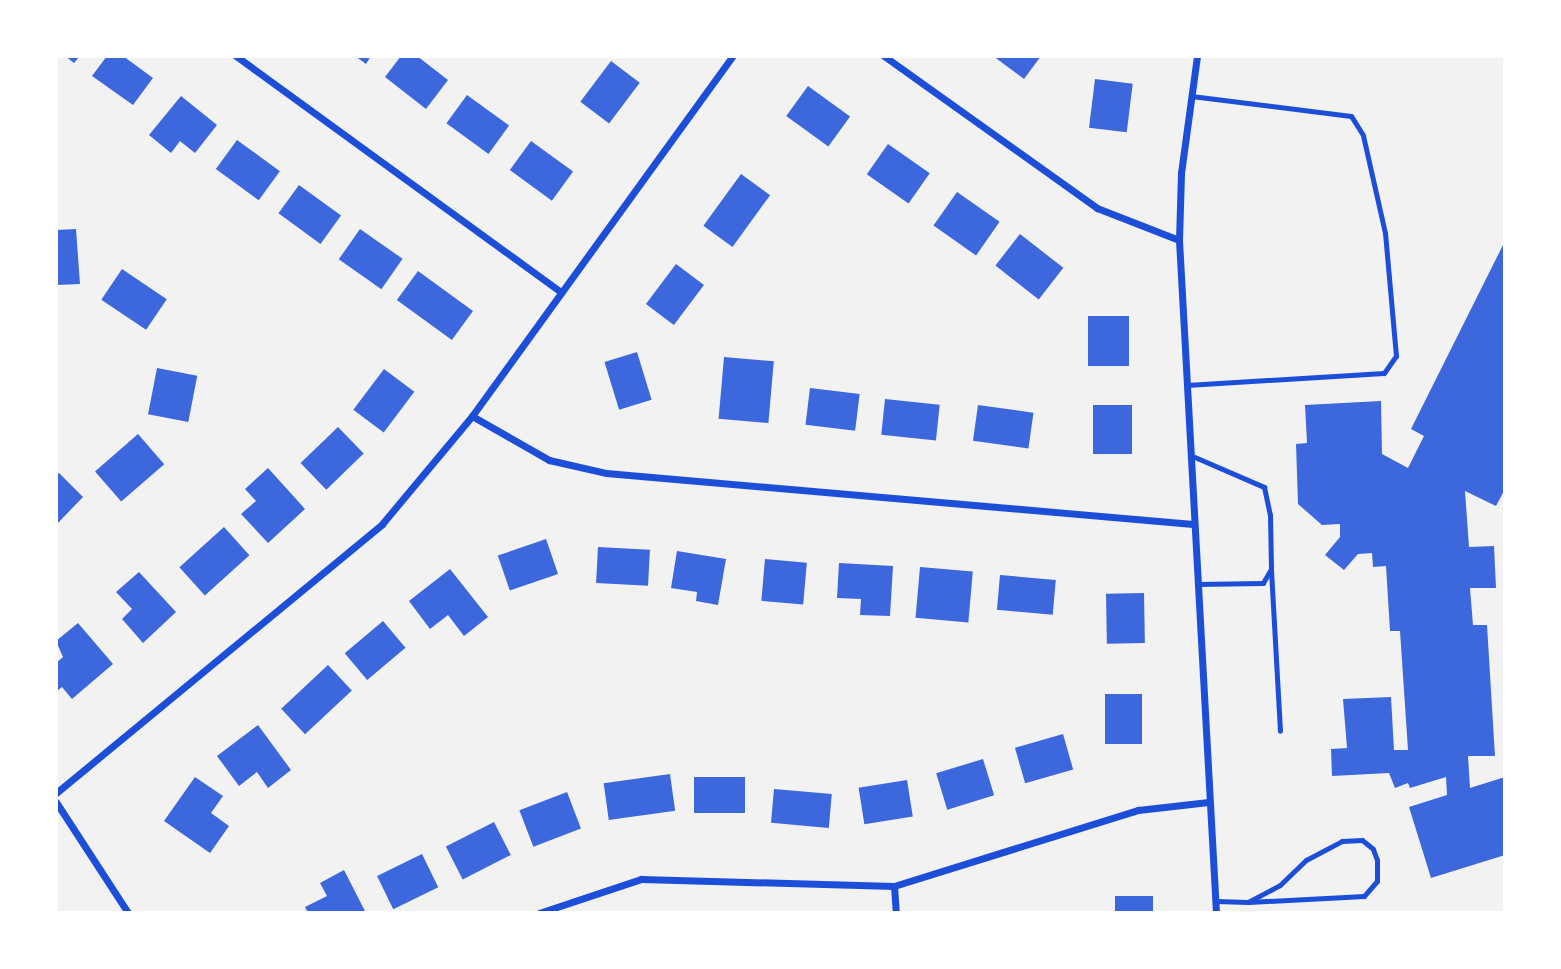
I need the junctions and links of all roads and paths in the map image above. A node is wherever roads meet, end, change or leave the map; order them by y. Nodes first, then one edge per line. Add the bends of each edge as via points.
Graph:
1 (236, 56) edge
2 (733, 56) edge
3 (884, 56) edge
4 (1197, 56) edge
5 (1191, 96) junction
6 (1179, 240) junction
7 (561, 292) junction
8 (1187, 385) junction
9 (472, 416) junction
10 (1190, 455) junction
11 (1193, 524) junction
12 (1271, 569) junction
13 (1197, 584) junction
14 (1280, 732) dead end
15 (56, 793) edge
16 (56, 802) edge
17 (1209, 802) junction
18 (894, 886) junction
19 (1216, 901) junction
20 (1248, 902) junction
21 (128, 913) edge
22 (539, 913) edge
23 (896, 913) edge
24 (1216, 913) edge

1 - 7 street
2 - 7 street
3 - 6 street via 1097,208
4 - 5 street
5 - 6 street via 1181,173
5 - 8 lane via 1351,117 1363,135 1385,233 1396,356 1384,373
6 - 8 street
7 - 9 street
8 - 10 street
9 - 11 street via 549,460 606,473
9 - 15 street via 382,524
10 - 11 street
10 - 12 lane via 1264,487 1270,515
11 - 13 street
12 - 13 lane via 1264,583
12 - 14 lane
13 - 17 street
16 - 21 street
17 - 18 street via 1138,810
17 - 19 street
18 - 22 street via 640,879
18 - 23 street
19 - 20 lane
19 - 24 street
20 - 20 lane via 1342,841 1362,840 1373,849 1377,881 1364,896

